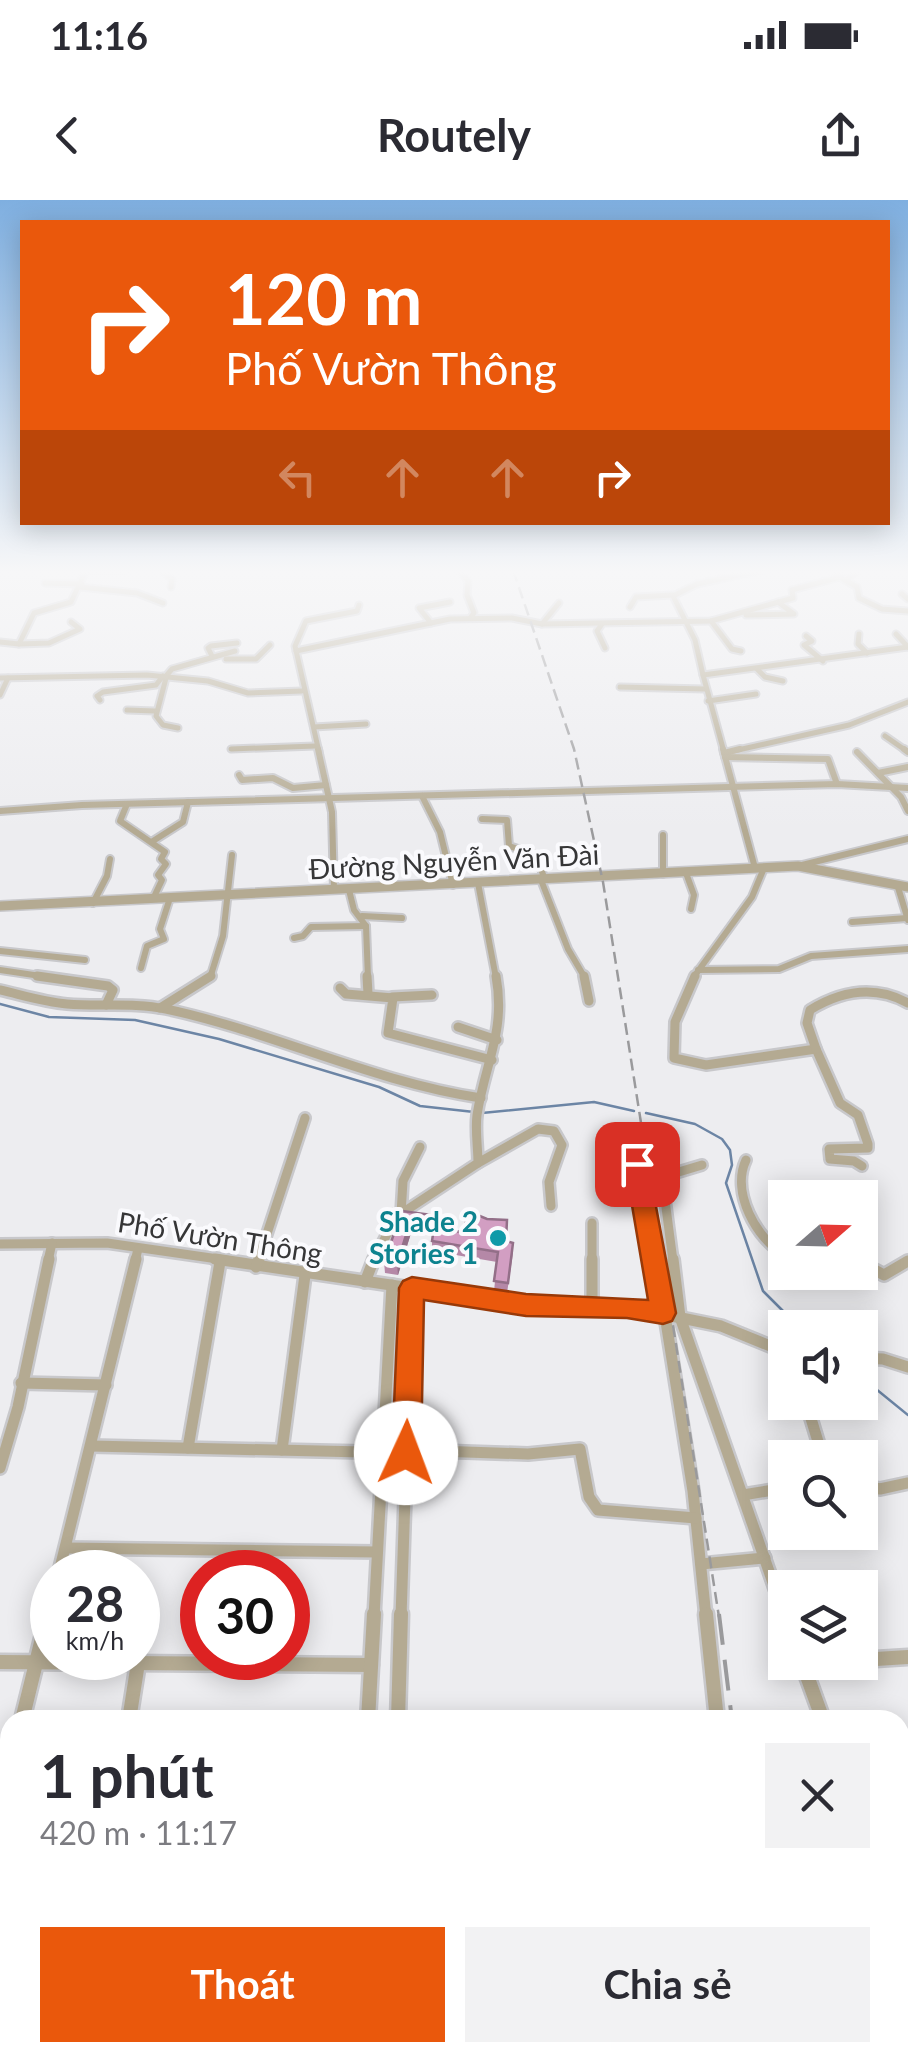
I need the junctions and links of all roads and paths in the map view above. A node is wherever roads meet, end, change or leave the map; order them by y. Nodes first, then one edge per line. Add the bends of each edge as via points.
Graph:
1 (209, 657) edge
2 (231, 657) edge
3 (258, 657) edge
4 (297, 657) edge
5 (700, 657) edge
6 (818, 657) edge
7 (846, 657) edge
8 (823, 661) junction
9 (758, 669) junction
10 (704, 675) junction
11 (166, 676) junction
12 (4, 678) edge
13 (783, 682) dead end
14 (620, 687) dead end
15 (705, 689) junction
16 (302, 691) junction
17 (756, 694) dead end
18 (0, 696) edge
19 (100, 700) dead end
20 (708, 702) junction
21 (908, 702) edge
22 (128, 710) dead end
23 (155, 711) junction
24 (366, 724) dead end
25 (314, 726) junction
26 (178, 728) dead end
27 (884, 736) dead end
28 (316, 746) junction
29 (231, 749) dead end
30 (857, 752) dead end
31 (908, 752) edge
32 (724, 755) junction
33 (908, 767) edge
34 (878, 773) junction
35 (239, 776) dead end
36 (837, 784) junction
37 (326, 785) junction
38 (732, 786) junction
39 (889, 786) junction
40 (908, 788) edge
41 (422, 796) junction
42 (329, 798) junction
43 (188, 802) junction
44 (128, 804) junction
45 (0, 811) edge
46 (908, 811) edge
47 (482, 818) dead end
48 (663, 835) dead end
49 (908, 839) edge
50 (153, 841) junction
51 (232, 856) dead end
52 (110, 858) dead end
53 (798, 866) junction
54 (760, 868) junction
55 (686, 873) junction
56 (662, 874) junction
57 (543, 880) junction
58 (478, 883) junction
59 (453, 885) junction
60 (903, 886) edge
61 (334, 890) junction
62 (350, 890) junction
63 (226, 896) junction
64 (170, 898) junction
65 (153, 899) junction
66 (93, 902) junction
67 (0, 908) edge
68 (691, 909) dead end
69 (362, 916) junction
70 (402, 918) dead end
71 (908, 920) edge
72 (852, 922) dead end
73 (366, 926) junction
74 (294, 938) dead end
75 (908, 949) edge
76 (0, 951) edge
77 (85, 960) dead end
78 (140, 968) dead end
79 (0, 970) edge
80 (698, 970) junction
81 (340, 988) dead end
82 (0, 990) edge
83 (368, 994) junction
84 (432, 995) dead end
85 (392, 997) junction
86 (589, 1001) dead end
87 (908, 1002) edge
88 (106, 1004) junction
89 (160, 1008) junction
90 (458, 1027) dead end
91 (497, 1040) junction
92 (816, 1049) junction
93 (492, 1060) junction
94 (479, 1107) junction
95 (305, 1118) dead end
96 (632, 1133) dead end
97 (420, 1147) dead end
98 (746, 1160) dead end
99 (478, 1163) junction
100 (702, 1165) dead end
101 (862, 1166) dead end
102 (551, 1206) dead end
103 (401, 1214) junction
104 (592, 1223) dead end
105 (52, 1243) junction
106 (0, 1244) edge
107 (768, 1244) edge
108 (138, 1249) junction
109 (908, 1261) edge
110 (220, 1262) junction
111 (256, 1267) junction
112 (878, 1272) edge
113 (305, 1274) junction
114 (365, 1282) junction
115 (392, 1286) junction
116 (412, 1288) junction
117 (592, 1306) junction
118 (663, 1313) junction
119 (680, 1317) junction
120 (768, 1345) edge
121 (878, 1359) edge
122 (908, 1367) edge
123 (22, 1383) junction
124 (106, 1384) junction
125 (91, 1446) junction
126 (188, 1448) junction
127 (282, 1450) junction
128 (406, 1451) junction
129 (382, 1452) junction
130 (0, 1468) edge
131 (908, 1483) edge
132 (878, 1489) edge
133 (768, 1491) edge
134 (743, 1495) junction
135 (696, 1518) junction
136 (66, 1548) joint
137 (377, 1552) junction
138 (764, 1558) junction
139 (700, 1564) junction
140 (768, 1570) edge
141 (908, 1657) edge
142 (878, 1659) edge
143 (0, 1662) edge
144 (30, 1662) edge
145 (160, 1664) edge
146 (371, 1666) junction
147 (32, 1680) edge
148 (135, 1680) edge
149 (809, 1680) edge
150 (25, 1710) edge
151 (131, 1710) edge
152 (369, 1710) edge
153 (398, 1710) edge
154 (717, 1710) edge
155 (820, 1710) edge

1 - 11 street
2 - 3 street
4 - 16 street
5 - 10 street
6 - 8 street
7 - 8 street
8 - 9 street
9 - 10 street
9 - 13 street
10 - 15 street
11 - 12 street
11 - 16 street via 248,693
11 - 19 street via 156,686 104,692
11 - 23 street
12 - 18 street
14 - 15 street
15 - 20 street
16 - 25 street
17 - 20 street
20 - 32 street
21 - 32 street via 836,728
22 - 23 street
23 - 26 street via 163,725
24 - 25 street
25 - 28 street
27 - 31 street
28 - 29 street
28 - 37 street
30 - 34 street
32 - 36 street via 828,760
32 - 38 street
33 - 34 street
34 - 39 street
35 - 37 street via 273,778 293,788
36 - 38 street
36 - 39 street
37 - 42 street
38 - 41 street
38 - 54 street
39 - 40 street
39 - 46 street
41 - 42 street
41 - 59 street via 440,832
42 - 43 street
42 - 61 street
43 - 44 street
43 - 50 street via 183,822
44 - 45 street
44 - 50 street via 119,819
47 - 57 street via 507,820 510,846 536,854
48 - 56 street
49 - 53 street
50 - 65 street via 166,863
51 - 63 street
52 - 66 street
53 - 54 street, Đường Nguyễn Văn Đài
53 - 60 street, Đường Nguyễn Văn Đài
54 - 55 street, Đường Nguyễn Văn Đài
54 - 80 street via 757,891
55 - 56 street, Đường Nguyễn Văn Đài
55 - 68 street
56 - 57 street, Đường Nguyễn Văn Đài
57 - 58 street, Đường Nguyễn Văn Đài
57 - 86 street via 568,950 588,983
58 - 59 street, Đường Nguyễn Văn Đài
58 - 91 street via 501,1004
59 - 62 street, Đường Nguyễn Văn Đài
60 - 71 street
61 - 62 street, Đường Nguyễn Văn Đài
61 - 63 street, Đường Nguyễn Văn Đài
62 - 69 street
63 - 64 street, Đường Nguyễn Văn Đài
63 - 89 street via 210,979
64 - 65 street, Đường Nguyễn Văn Đài
64 - 78 street via 160,929 164,939 147,946
65 - 66 street, Đường Nguyễn Văn Đài
66 - 67 street, Đường Nguyễn Văn Đài
69 - 70 street
69 - 73 street
71 - 72 street
73 - 74 street via 311,927
73 - 83 street
75 - 80 street via 812,956 779,969
76 - 77 street
79 - 88 street via 108,986 113,990
80 - 92 street via 677,1020 673,1052 680,1062 730,1063
81 - 83 street
82 - 88 street via 65,1004
83 - 85 street
84 - 85 street
85 - 93 street via 388,1033
87 - 92 street via 870,992 823,1000 807,1023
88 - 89 street
89 - 94 street via 316,1051
90 - 91 street
91 - 93 street
92 - 101 street via 842,1105 858,1115 868,1144 859,1151 829,1149 831,1161
93 - 94 street
94 - 99 street
95 - 111 street
96 - 118 street
97 - 103 street via 402,1181
98 - 107 street via 739,1186
99 - 102 street via 538,1130 554,1131 563,1147 548,1179
99 - 103 street
100 - 119 street via 662,1177
103 - 114 street
104 - 117 street
105 - 106 street, Phố Vườn Thông
105 - 108 street, Phố Vườn Thông
105 - 123 street
108 - 110 street, Phố Vườn Thông
108 - 124 street
109 - 112 street via 884,1275
110 - 111 street, Phố Vườn Thông
110 - 126 street
111 - 113 street, Phố Vườn Thông
113 - 114 street, Phố Vườn Thông
113 - 127 street
114 - 115 street, Phố Vườn Thông
115 - 116 street, Phố Vườn Thông
115 - 129 street
116 - 117 street, Phố Vườn Thông via 526,1305
116 - 128 street
117 - 118 street, Phố Vườn Thông
118 - 119 street, Phố Vườn Thông
118 - 135 street
119 - 120 street, Phố Vườn Thông
119 - 134 street
121 - 122 street
123 - 124 street
123 - 130 street
124 - 125 street
125 - 126 street
125 - 136 street
126 - 127 street
127 - 129 street
128 - 129 street
128 - 135 street via 580,1449 588,1498 598,1510
128 - 153 street
129 - 137 street
131 - 132 street
133 - 134 street
134 - 138 street
135 - 139 street
136 - 137 street
137 - 146 street
138 - 139 street
138 - 140 street
139 - 154 street
141 - 142 street
143 - 144 street
145 - 146 street
146 - 152 street
147 - 150 street
148 - 151 street
149 - 155 street

